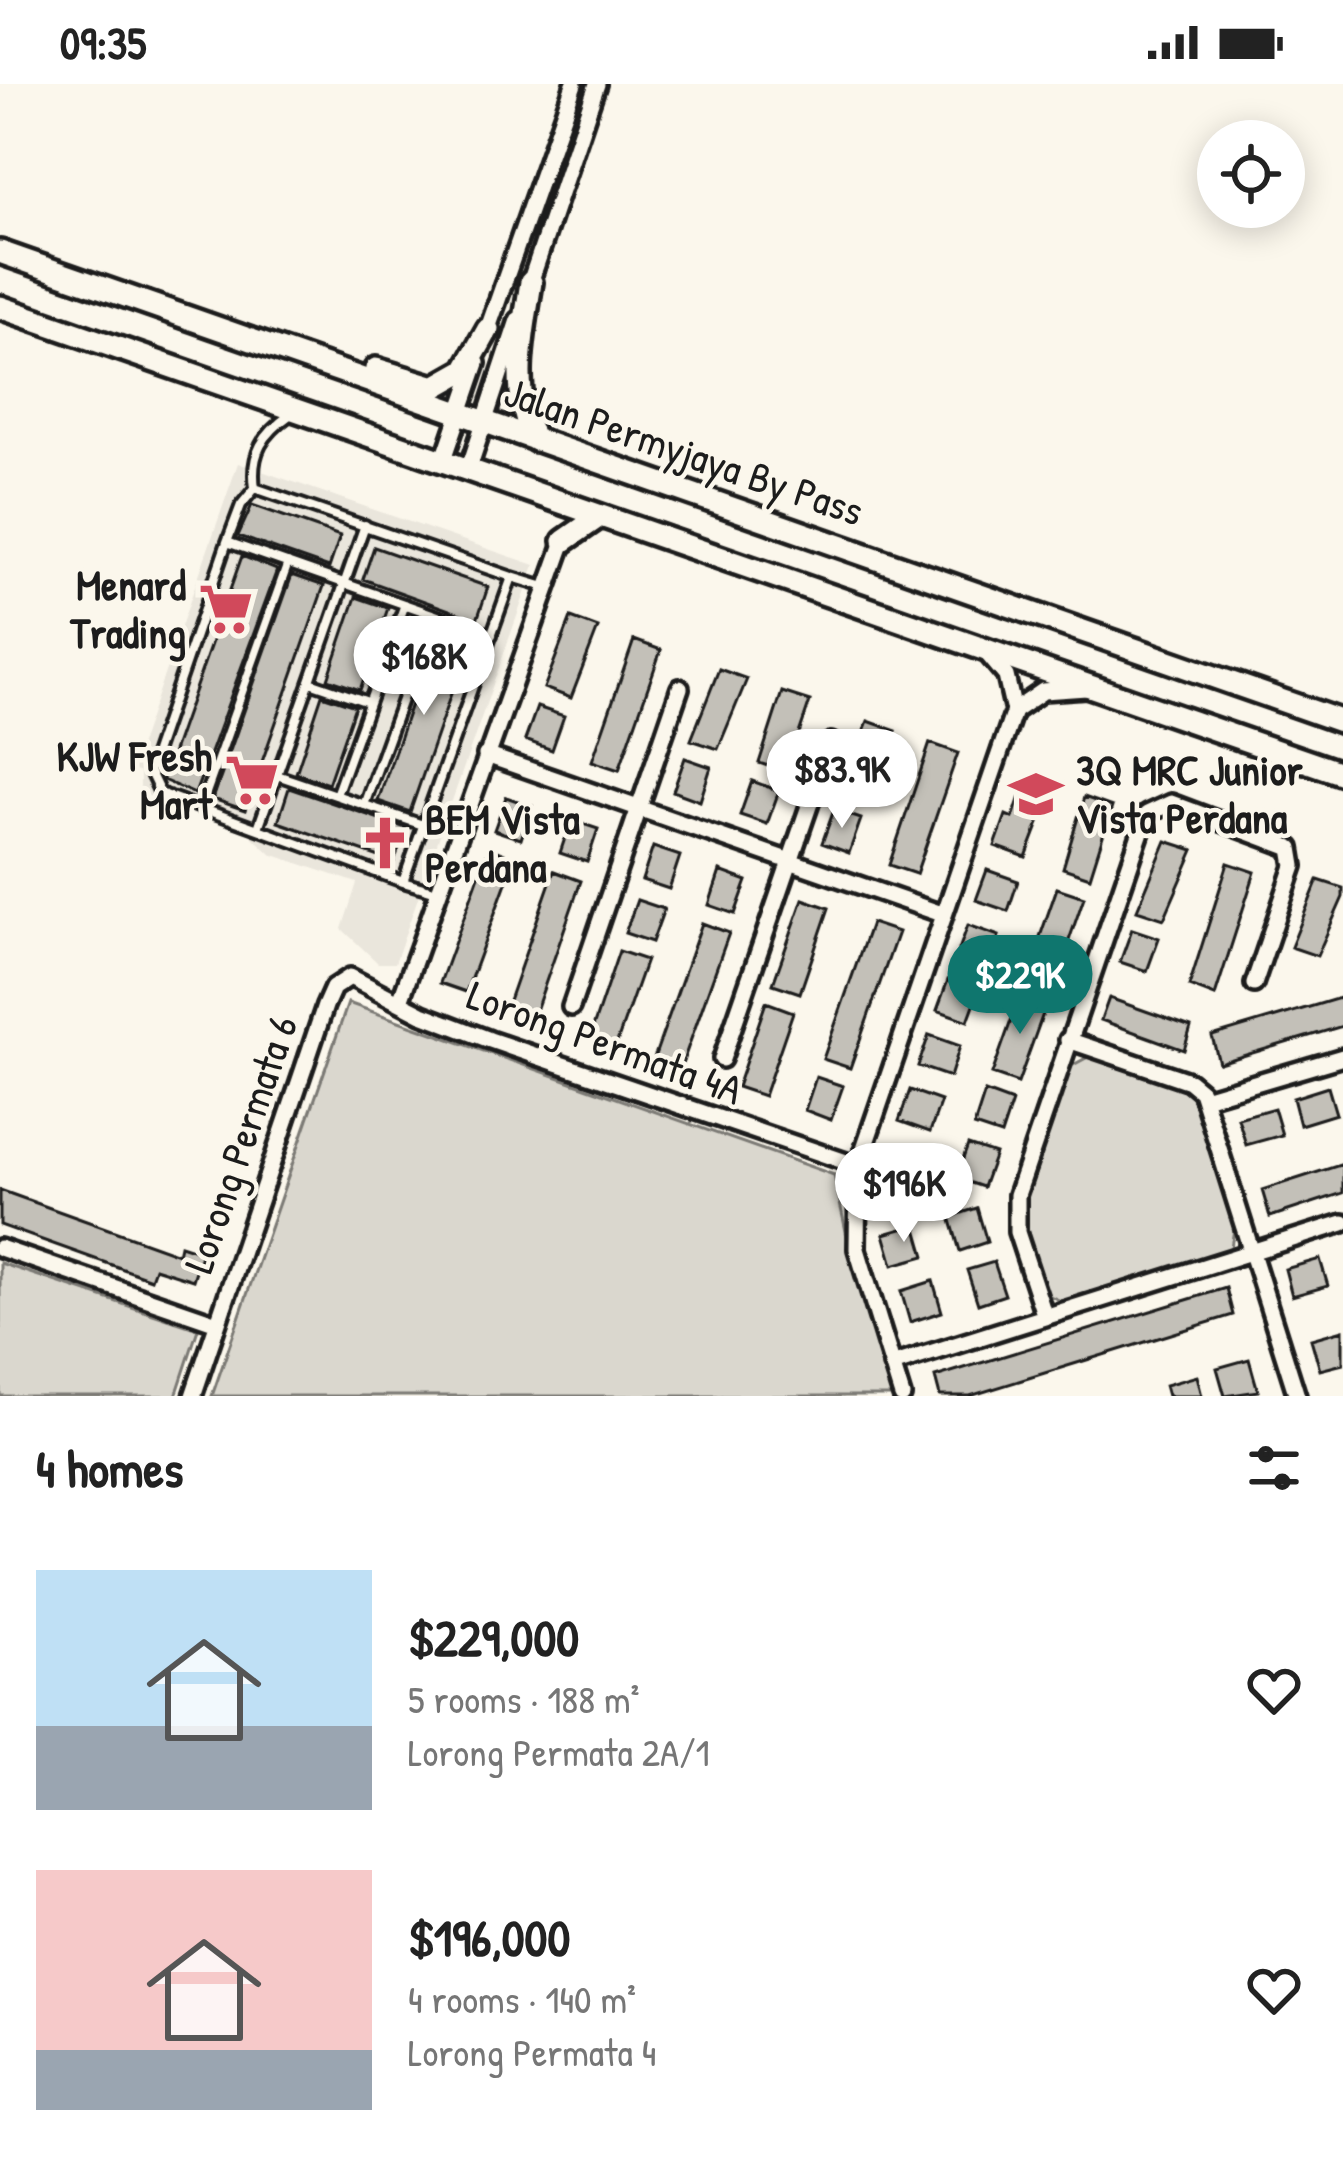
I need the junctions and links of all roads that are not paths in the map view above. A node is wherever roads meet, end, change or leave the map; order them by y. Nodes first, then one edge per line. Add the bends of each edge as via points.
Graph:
1 (574, 84) edge
2 (597, 84) edge
3 (0, 252) edge
4 (530, 282) junction
5 (0, 307) edge
6 (488, 329) junction
7 (283, 350) junction
8 (298, 410) junction
9 (460, 414) junction
10 (485, 422) junction
11 (535, 440) junction
12 (442, 462) junction
13 (468, 471) junction
14 (255, 488) junction
15 (600, 516) junction
16 (365, 525) junction
17 (563, 541) joint
18 (227, 542) junction
19 (288, 563) junction
20 (512, 577) junction
21 (345, 583) junction
22 (546, 588) junction
23 (405, 604) junction
24 (433, 614) junction
25 (492, 635) junction
26 (984, 649) junction
27 (310, 682) junction
28 (680, 688) dead end
29 (1095, 688) junction
30 (368, 702) junction
31 (1014, 711) junction
32 (1343, 722) edge
33 (831, 742) dead end
34 (486, 755) junction
35 (1343, 774) edge
36 (277, 776) junction
37 (336, 795) junction
38 (201, 806) junction
39 (364, 806) junction
40 (638, 810) junction
41 (422, 825) junction
42 (258, 828) junction
43 (790, 863) junction
44 (404, 882) junction
45 (437, 892) junction
46 (942, 914) junction
47 (1254, 984) dead end
48 (400, 1001) junction
49 (572, 1007) dead end
50 (1068, 1040) junction
51 (1343, 1058) edge
52 (722, 1059) dead end
53 (1204, 1099) junction
54 (858, 1166) junction
55 (1343, 1222) edge
56 (0, 1248) edge
57 (1252, 1252) junction
58 (1045, 1317) junction
59 (217, 1323) junction
60 (892, 1365) junction
61 (193, 1396) edge
62 (902, 1396) edge
63 (1297, 1396) edge

1 - 6 street
2 - 4 street
3 - 7 main road, Jalan Permyjaya By Pass
4 - 10 street
4 - 11 main road via 518,383
5 - 8 main road
6 - 7 main road via 465,370 435,387 311,346
6 - 9 street
7 - 9 main road, Jalan Permyjaya By Pass
8 - 12 main road
8 - 14 lane via 260,442 251,465
9 - 10 main road, Jalan Permyjaya By Pass
9 - 12 street
10 - 11 main road, Jalan Permyjaya By Pass
10 - 13 street
11 - 32 main road, Jalan Permyjaya By Pass
12 - 13 main road
13 - 15 main road
14 - 16 lane
14 - 18 lane
15 - 17 main road
15 - 26 main road
16 - 20 lane
16 - 21 lane
17 - 22 street
18 - 19 lane
18 - 38 lane via 148,770 155,790
19 - 21 lane
19 - 38 lane
20 - 22 lane
20 - 25 lane
21 - 23 lane
21 - 27 lane
22 - 34 street
23 - 24 lane
23 - 30 lane
24 - 25 lane
24 - 39 lane
25 - 41 lane
26 - 29 main road
26 - 31 street via 1006,676
27 - 30 lane
27 - 36 lane
28 - 40 street
29 - 31 street via 1043,691
29 - 35 main road
30 - 37 lane
31 - 46 street
33 - 43 street
34 - 40 street
34 - 45 street
36 - 37 lane
36 - 42 lane
37 - 39 lane
38 - 42 lane
39 - 41 lane
40 - 43 street
40 - 49 street
41 - 44 lane
42 - 44 lane
43 - 46 street
43 - 52 street
44 - 45 lane
45 - 48 street
46 - 54 street
47 - 50 street via 1296,856 1284,842 1161,804 1147,814
48 - 54 street, Lorong Permata 4A
48 - 59 street, Lorong Permata 6 via 358,978 333,988
50 - 53 street via 1189,1081
50 - 58 street via 1016,1206
51 - 53 street
53 - 57 street
54 - 60 street via 857,1249
55 - 57 street
56 - 59 street
57 - 58 street
57 - 63 street
58 - 60 street
59 - 61 street, Lorong Permata 6
60 - 62 street

